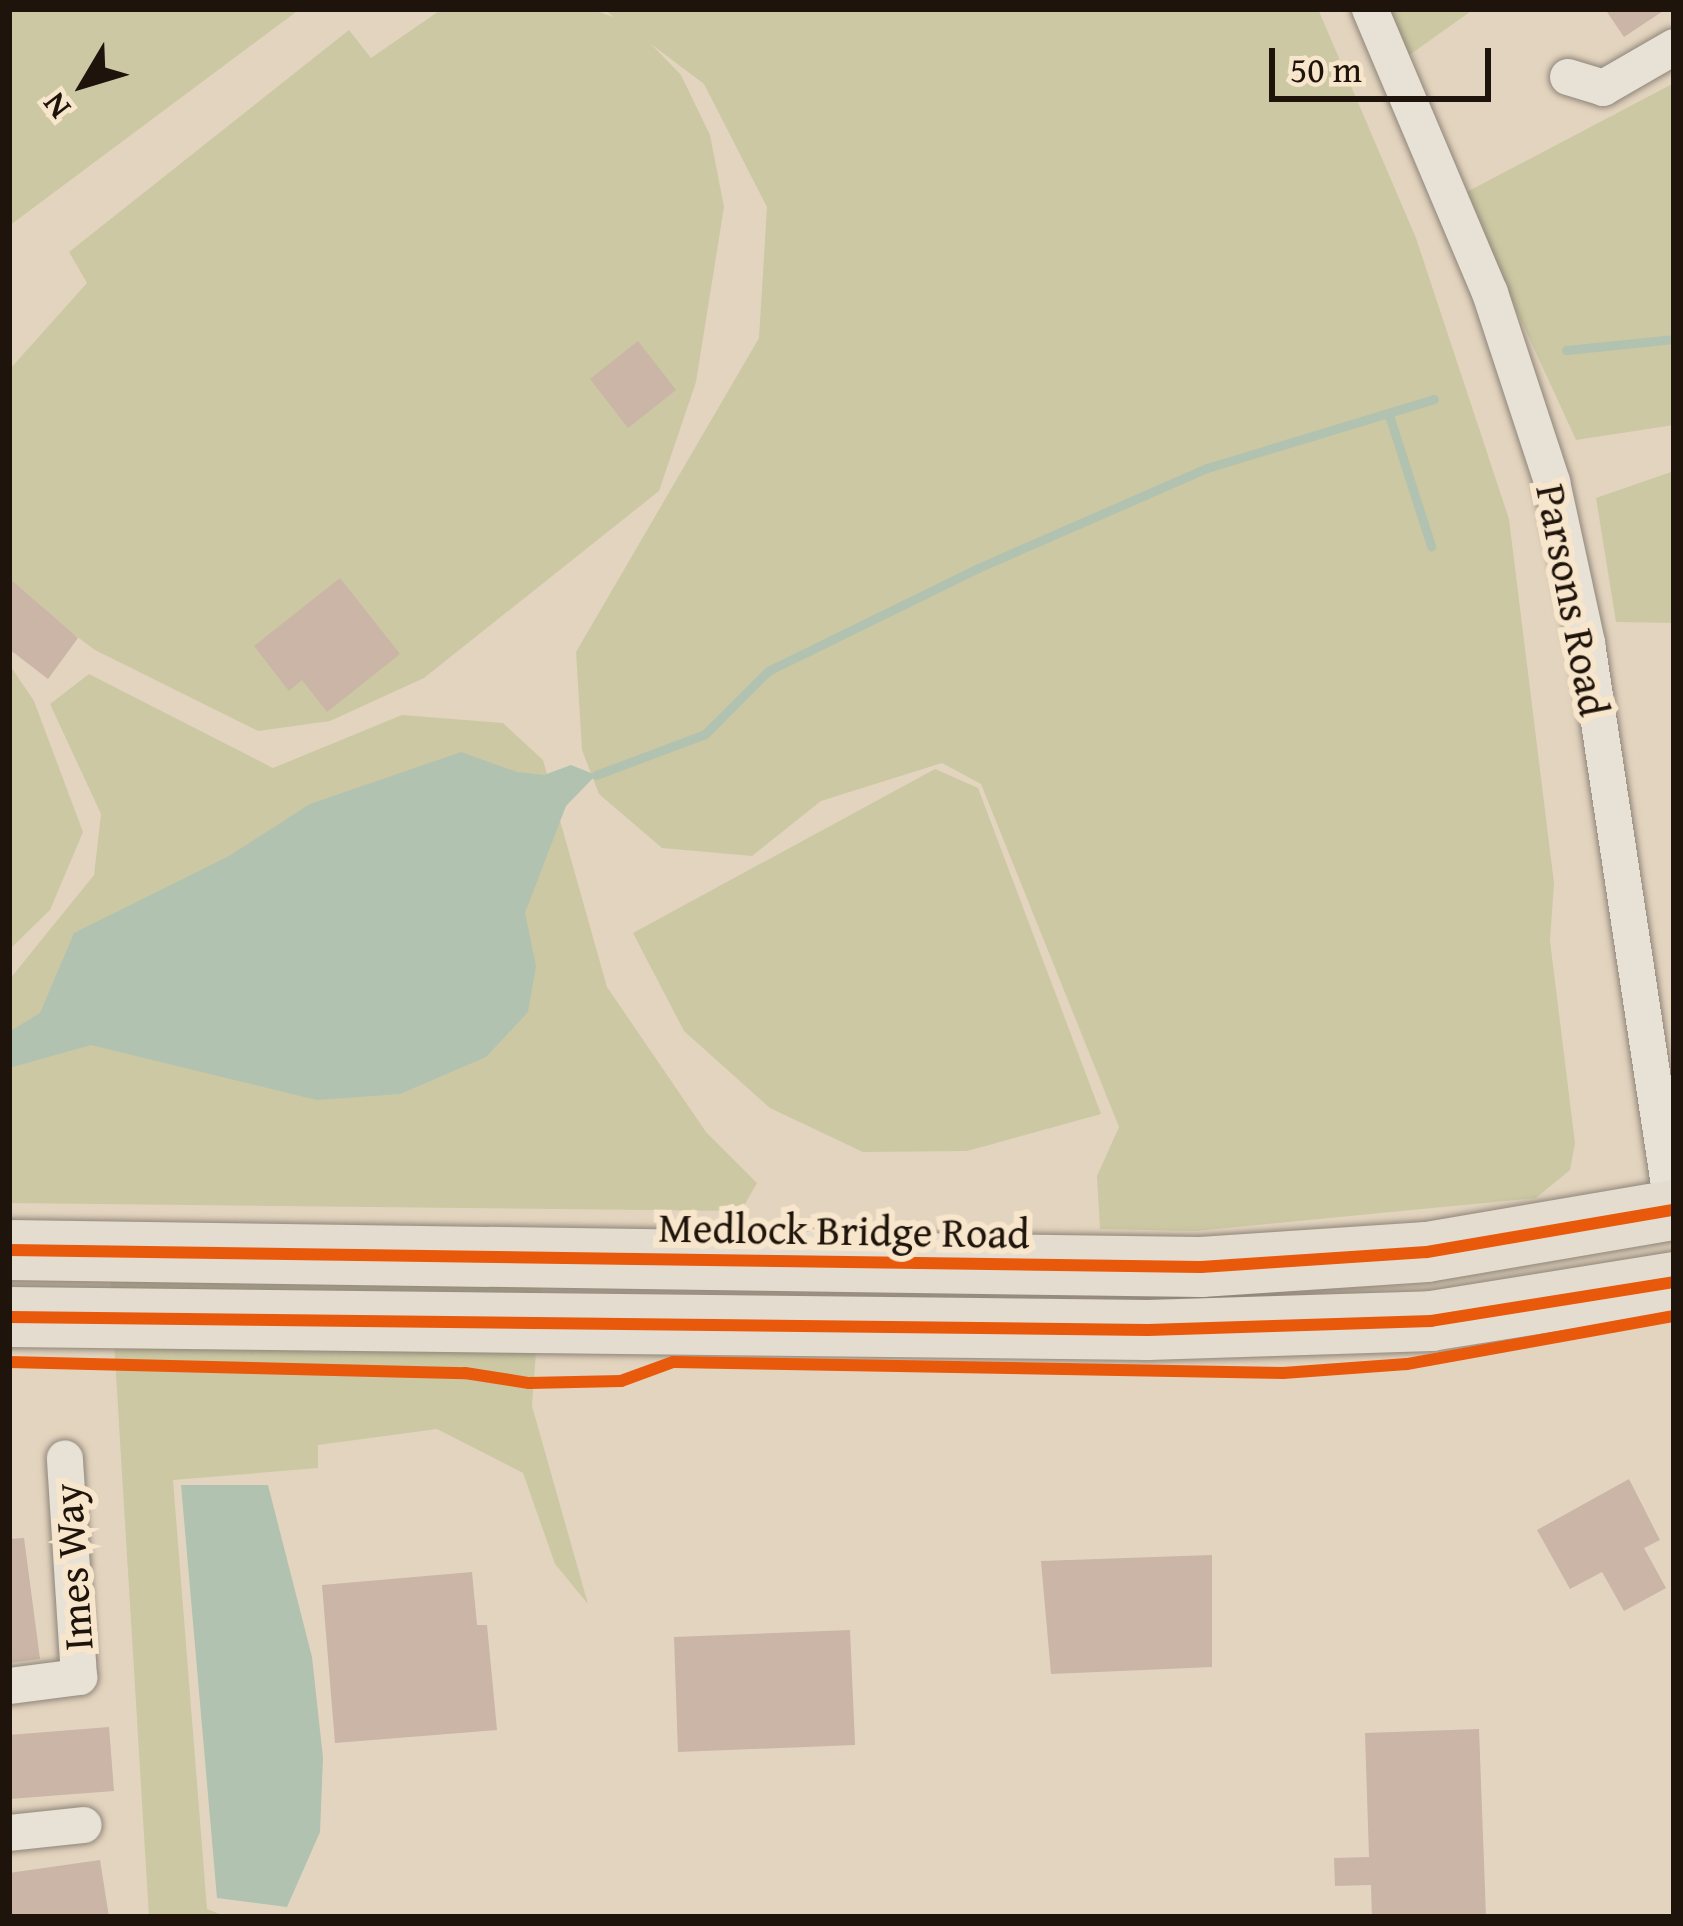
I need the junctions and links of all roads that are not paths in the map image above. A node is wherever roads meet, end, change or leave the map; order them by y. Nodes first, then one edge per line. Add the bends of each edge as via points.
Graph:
1 (1370, 9) edge
2 (1674, 47) edge
3 (1568, 77) dead end
4 (1673, 1213) edge
5 (9, 1250) edge
6 (1674, 1282) edge
7 (9, 1317) edge
8 (65, 1458) dead end
9 (9, 1687) edge
10 (84, 1825) dead end
11 (9, 1833) edge

1 - 4 street, Parsons Road via 1490,293 1552,482 1587,643
2 - 3 street via 1603,88
4 - 5 highway, Medlock Bridge Road via 1427,1252 1201,1267
6 - 7 highway via 1431,1321 1148,1330
8 - 9 street, Imes Way via 79,1677
10 - 11 street

